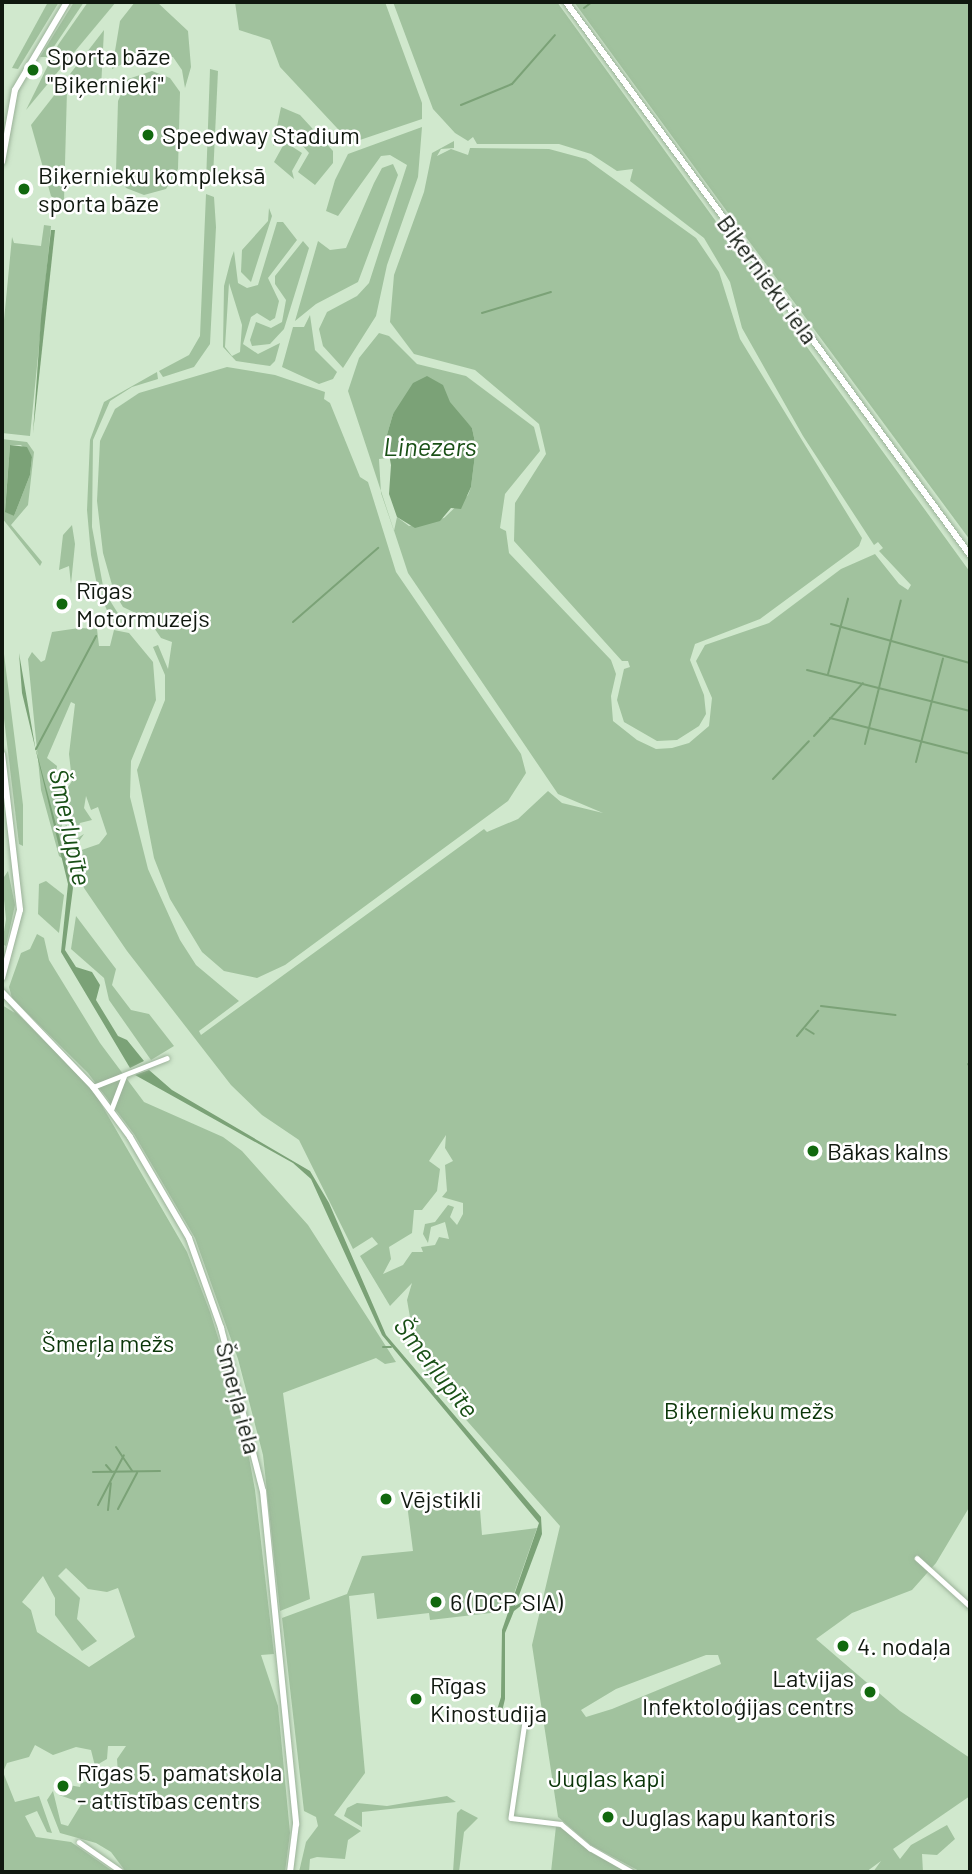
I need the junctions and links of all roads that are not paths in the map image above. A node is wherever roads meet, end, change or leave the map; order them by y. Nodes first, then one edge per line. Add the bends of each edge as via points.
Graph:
1 (67, 2) edge
2 (566, 2) edge
3 (2, 162) edge
4 (970, 555) edge
5 (2, 754) edge
6 (2, 978) edge
7 (2, 992) edge
8 (167, 1058) dead end
9 (124, 1075) junction
10 (93, 1087) junction
11 (111, 1110) junction
12 (917, 1558) dead end
13 (970, 1606) edge
14 (526, 1715) dead end
15 (79, 1842) dead end
16 (122, 1872) edge
17 (290, 1872) edge
18 (632, 1872) edge

1 - 3 street via 15,90
2 - 4 street, Biķernieku iela
5 - 6 street via 20,911
7 - 10 street, Šmerļa iela
8 - 9 street
9 - 10 street
9 - 11 street
10 - 11 street, Šmerļa iela
11 - 17 street, Šmerļa iela via 189,1238 248,1422 263,1491 277,1618 296,1824
12 - 13 street
14 - 18 street via 511,1818 561,1824 590,1848
15 - 16 street

